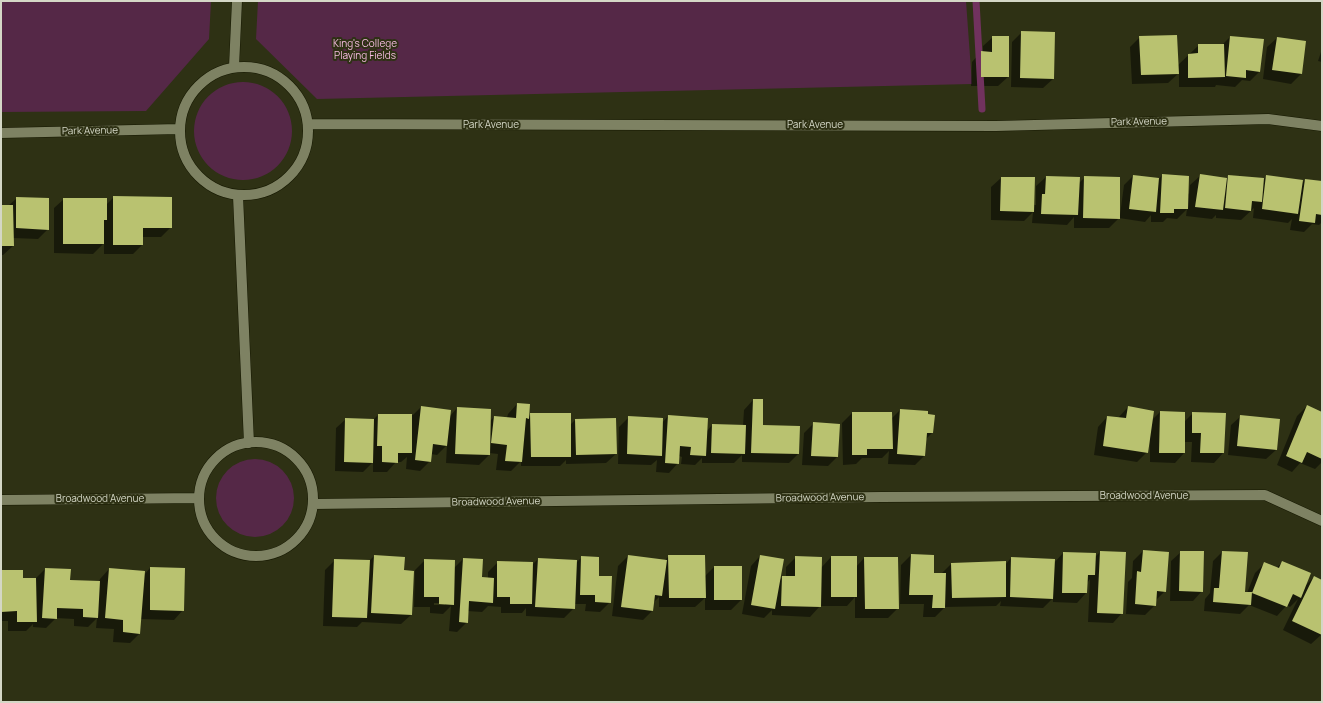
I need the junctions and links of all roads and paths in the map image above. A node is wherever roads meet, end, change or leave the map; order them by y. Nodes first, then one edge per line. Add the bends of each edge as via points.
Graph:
1 (237, 1) edge
2 (234, 67) junction
3 (308, 124) junction
4 (1322, 126) edge
5 (179, 129) junction
6 (1, 133) edge
7 (238, 196) junction
8 (249, 442) junction
9 (199, 498) junction
10 (1, 500) edge
11 (313, 504) junction
12 (1322, 521) edge

1 - 2 street
2 - 3 street via 255,68 274,74 291,87 303,104
2 - 5 street via 213,74 195,88 183,107
3 - 4 street, Park Avenue via 996,126 1268,119
3 - 7 street via 307,144 301,162 290,177 275,188 257,195
5 - 6 street, Park Avenue
5 - 7 street via 181,149 193,171 202,181 219,191
7 - 8 street
8 - 9 street via 230,448 215,460 202,479
8 - 11 street via 269,443 289,453 303,467 311,485
9 - 10 street, Broadwood Avenue
9 - 11 street via 205,525 217,541 232,551 254,556 275,554 292,544 308,523
11 - 12 street, Broadwood Avenue via 1265,495

